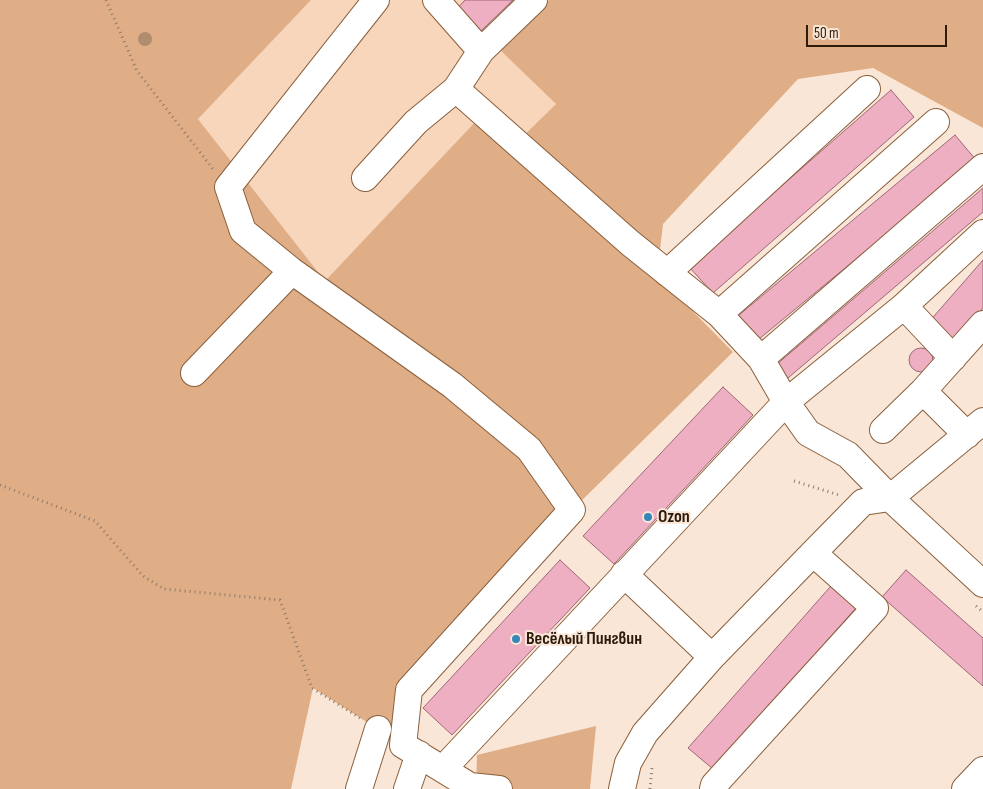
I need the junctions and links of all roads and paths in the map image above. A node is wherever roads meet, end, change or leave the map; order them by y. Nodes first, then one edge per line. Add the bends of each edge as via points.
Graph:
1 (106, 0) edge
2 (376, 0) edge
3 (534, 0) edge
4 (443, 2) edge
5 (481, 51) junction
6 (456, 89) junction
7 (867, 89) dead end
8 (936, 122) dead end
9 (983, 168) edge
10 (364, 178) dead end
11 (228, 187) junction
12 (983, 233) edge
13 (292, 271) junction
14 (667, 273) junction
15 (904, 306) junction
16 (719, 314) junction
17 (983, 324) edge
18 (953, 358) junction
19 (761, 359) junction
20 (194, 373) dead end
21 (924, 391) junction
22 (786, 402) junction
23 (975, 428) edge
24 (883, 430) dead end
25 (794, 481) dead end
26 (0, 485) edge
27 (890, 498) junction
28 (863, 502) junction
29 (812, 553) junction
30 (624, 574) junction
31 (983, 584) edge
32 (712, 657) junction
33 (312, 688) dead end
34 (378, 729) dead end
35 (418, 754) junction
36 (653, 766) dead end
37 (443, 769) junction
38 (983, 770) edge
39 (470, 788) edge
40 (359, 789) edge
41 (407, 789) edge
42 (499, 789) edge
43 (622, 789) edge
44 (650, 789) edge
45 (713, 789) edge
46 (965, 789) edge

1 - 11 path via 137,71
2 - 11 street
3 - 5 street
4 - 5 street
5 - 6 street
6 - 10 street via 416,122
6 - 14 street
7 - 14 street
8 - 16 street
9 - 19 street
11 - 13 street via 243,231
12 - 15 street
13 - 20 street
13 - 35 street via 452,386 529,449 572,510 409,690 403,745
14 - 16 street
15 - 18 street
15 - 22 street
16 - 19 street
17 - 18 street
18 - 21 street
19 - 22 street
21 - 23 street
21 - 24 street
22 - 27 street via 808,433 848,455
22 - 30 street
23 - 27 street
25 - 28 path
26 - 33 path via 95,521 143,576 164,590 280,600
27 - 28 street
27 - 31 street
28 - 29 street
29 - 32 street
29 - 45 street via 875,608
30 - 32 street
30 - 37 street
32 - 43 street via 645,732 628,763
34 - 40 street
35 - 37 street
35 - 41 street
36 - 44 path
37 - 39 street
38 - 46 street
39 - 42 street

